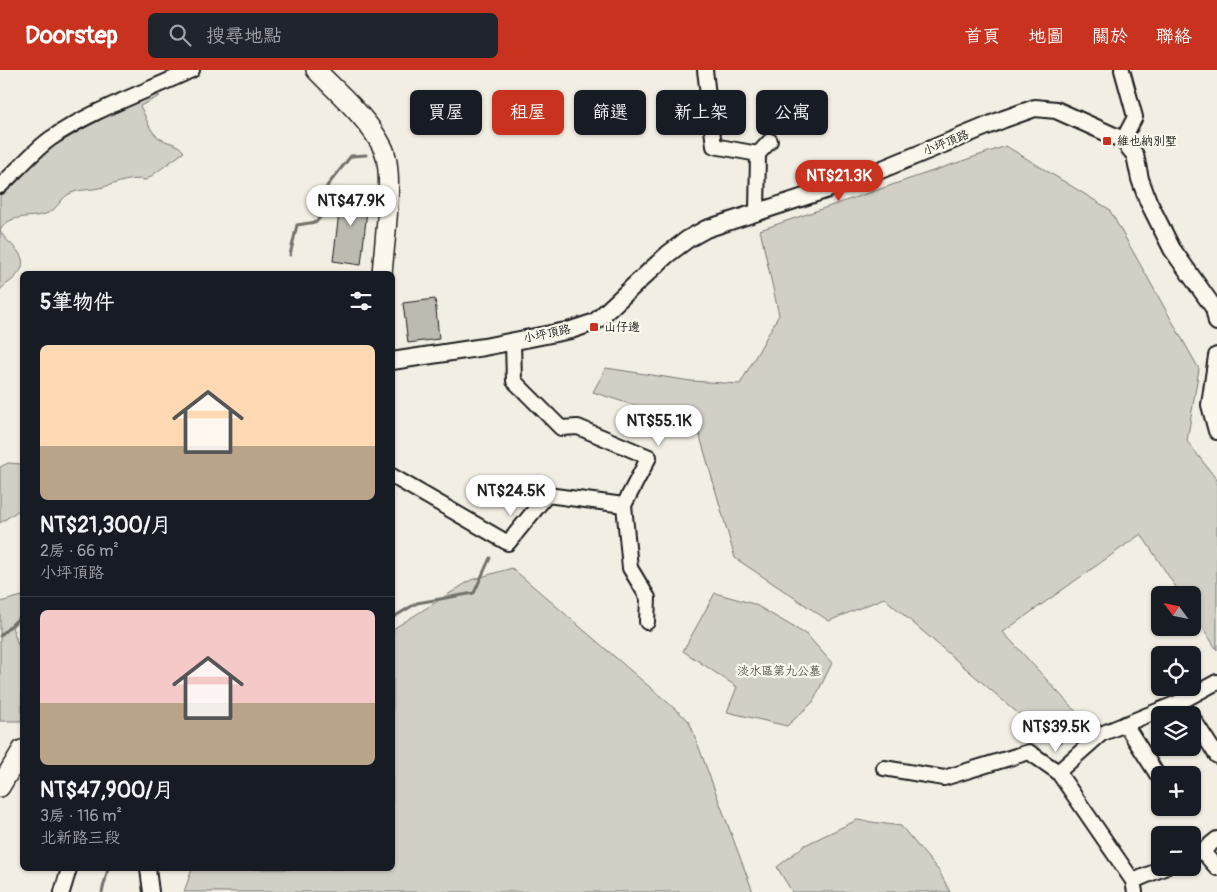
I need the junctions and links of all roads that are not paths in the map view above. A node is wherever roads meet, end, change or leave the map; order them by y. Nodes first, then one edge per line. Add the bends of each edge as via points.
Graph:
1 (192, 70) edge
2 (316, 70) edge
3 (705, 70) edge
4 (1122, 70) edge
5 (1123, 140) junction
6 (770, 141) dead end
7 (758, 154) junction
8 (0, 186) edge
9 (757, 212) junction
10 (382, 271) edge
11 (1217, 322) edge
12 (513, 342) junction
13 (1217, 356) edge
14 (395, 361) edge
15 (1217, 431) edge
16 (395, 478) edge
17 (624, 504) junction
18 (647, 622) dead end
19 (1217, 682) edge
20 (1182, 701) junction
21 (1185, 706) edge
22 (1125, 724) junction
23 (1201, 730) edge
24 (20, 753) edge
25 (1217, 756) edge
26 (1152, 766) edge
27 (884, 768) dead end
28 (1058, 772) junction
29 (0, 787) edge
30 (1217, 839) edge
31 (1201, 850) edge
32 (1201, 856) edge
33 (1217, 868) edge
34 (68, 871) edge
35 (148, 871) edge
36 (1151, 876) edge
37 (1134, 886) edge
38 (62, 892) edge
39 (151, 892) edge

1 - 8 street via 52,137
2 - 10 main road via 369,126 384,150 389,174
3 - 7 street via 714,146
4 - 5 street via 1134,117
5 - 9 street, 小坪頂路 via 1056,110 1035,108 856,180
5 - 11 street via 1135,156 1148,201 1172,249 1214,308
6 - 7 street
7 - 9 street
9 - 12 street, 小坪頂路 via 688,239 595,322
12 - 14 street, 小坪頂路
12 - 17 street via 514,380 560,428 578,427 649,457
13 - 15 street via 1210,405
16 - 17 street via 508,543 547,495
17 - 18 street via 630,568 648,598
19 - 20 street
20 - 21 street
20 - 22 street
22 - 26 street
22 - 28 street via 1101,734
23 - 25 street
24 - 29 main road
27 - 28 street via 944,778 1029,752
28 - 37 street
30 - 31 street
32 - 33 street
34 - 38 street
35 - 39 street
36 - 37 street

